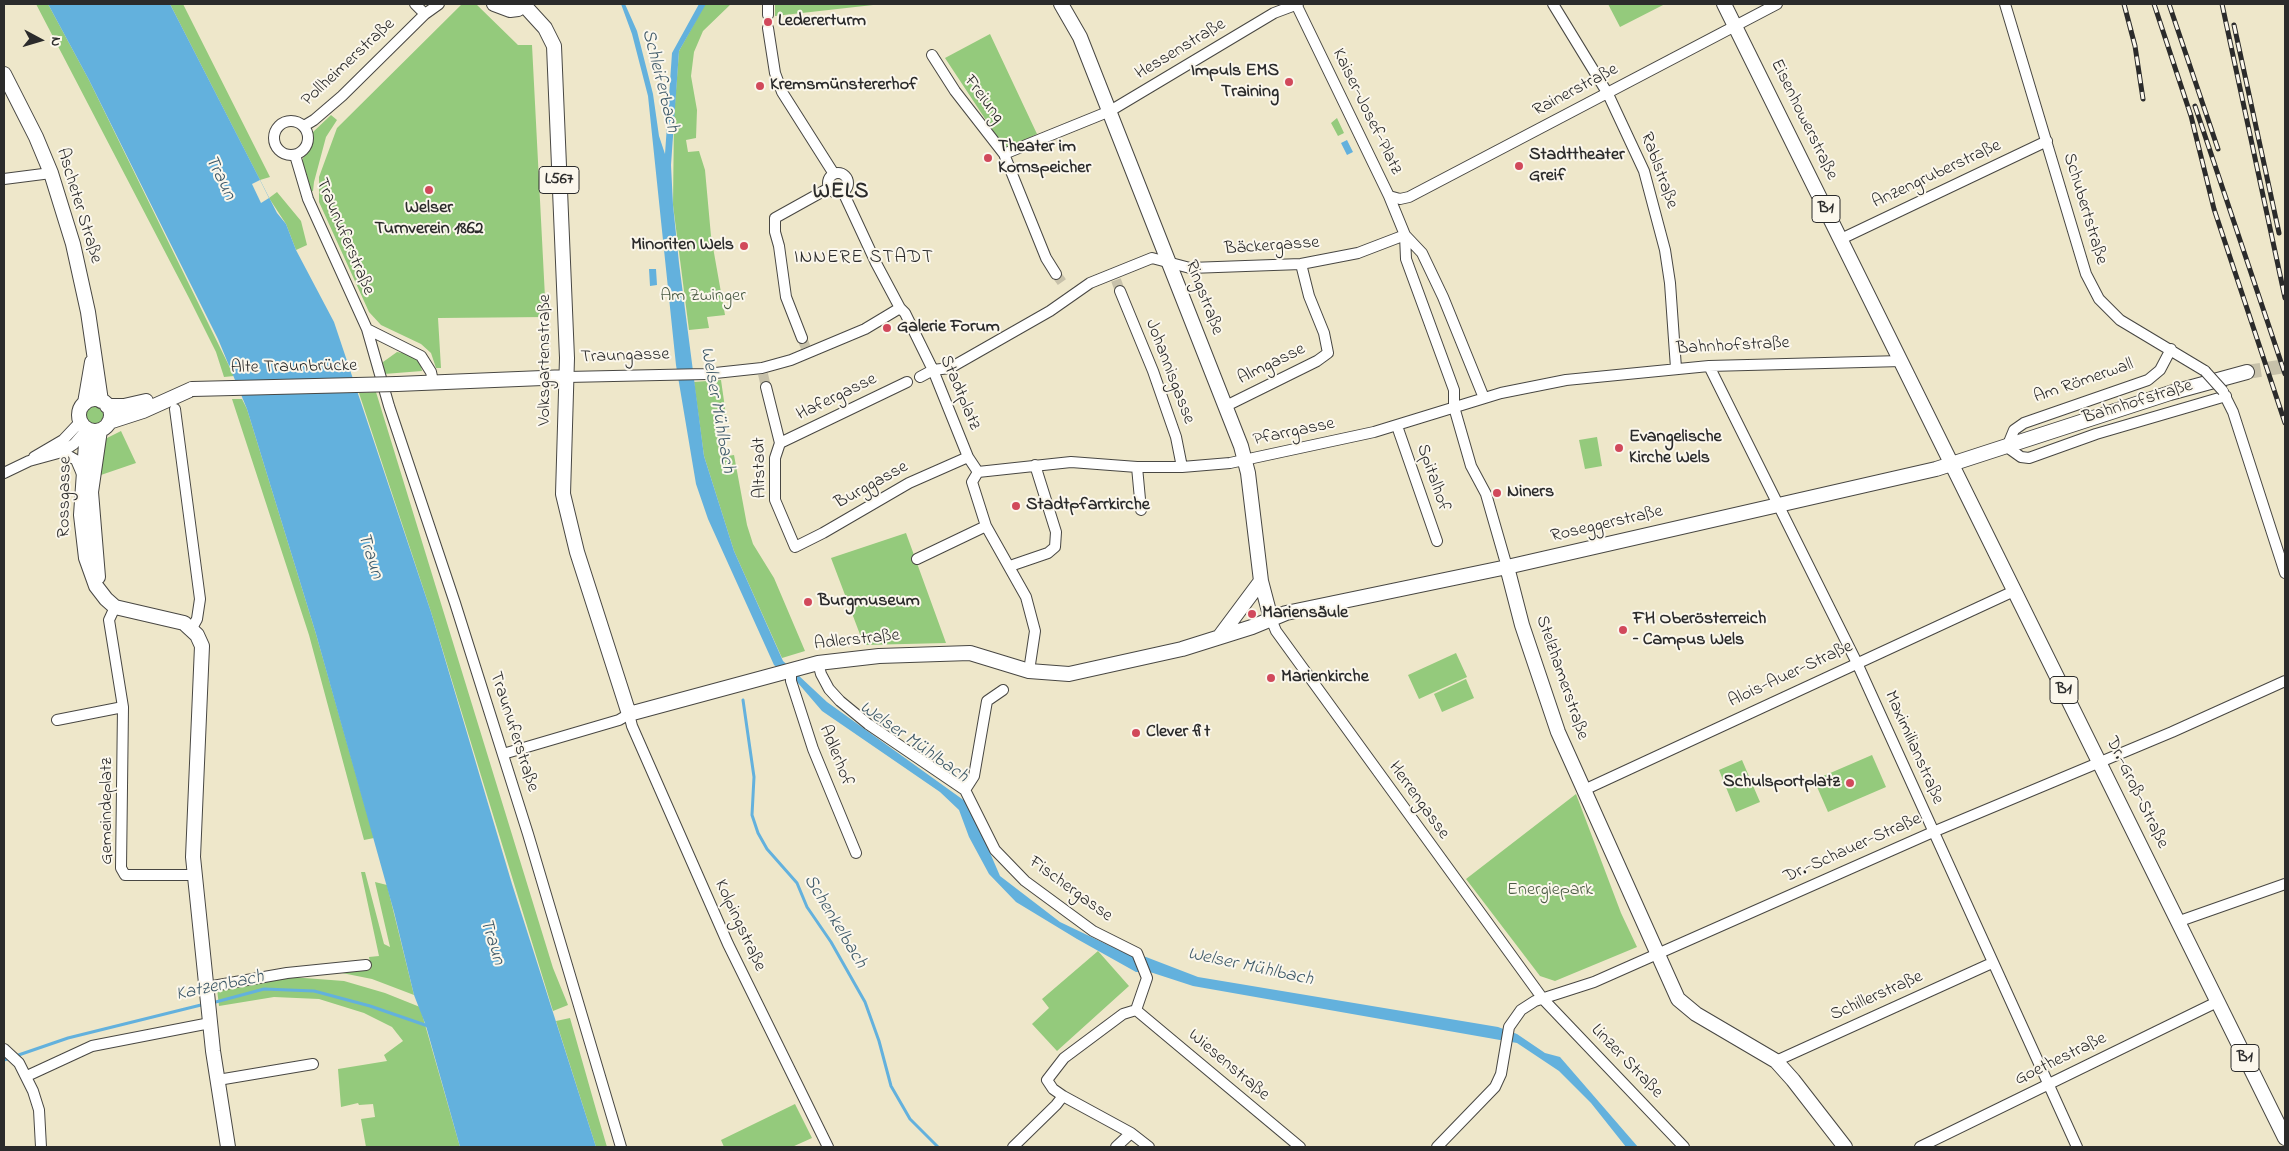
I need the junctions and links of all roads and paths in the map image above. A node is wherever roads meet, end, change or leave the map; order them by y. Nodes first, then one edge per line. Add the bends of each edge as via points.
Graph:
1 (415, 4) edge
2 (439, 4) edge
3 (494, 4) edge
4 (768, 4) edge
5 (1060, 4) edge
6 (1295, 4) edge
7 (1553, 4) edge
8 (1724, 4) edge
9 (1776, 4) edge
10 (2005, 4) edge
11 (525, 5) edge
12 (425, 14) junction
13 (768, 15) dead end
14 (1735, 25) junction
15 (768, 28) dead end
16 (932, 55) dead end
17 (4, 74) edge
18 (1608, 94) junction
19 (1110, 111) junction
20 (304, 126) junction
21 (2047, 141) junction
22 (1004, 154) junction
23 (295, 155) junction
24 (51, 173) junction
25 (834, 174) junction
26 (4, 179) edge
27 (829, 188) junction
28 (843, 192) junction
29 (1389, 196) junction
30 (1405, 235) junction
31 (1841, 239) junction
32 (1169, 261) junction
33 (1301, 264) junction
34 (1056, 274) tunnel mouth
35 (1064, 286) tunnel mouth
36 (1120, 291) tunnel mouth
37 (1070, 294) junction
38 (900, 308) junction
39 (367, 329) junction
40 (805, 346) junction
41 (2171, 349) junction
42 (94, 356) junction
43 (1902, 361) junction
44 (1710, 366) junction
45 (1676, 368) junction
46 (933, 370) junction
47 (2205, 371) joint
48 (2247, 372) tunnel mouth
49 (567, 377) junction
50 (920, 377) dead end
51 (433, 381) junction
52 (907, 382) dead end
53 (397, 384) joint
54 (766, 386) tunnel mouth
55 (192, 389) junction
56 (2224, 393) junction
57 (1484, 398) junction
58 (85, 402) junction
59 (104, 403) junction
60 (1226, 406) junction
61 (1454, 407) junction
62 (175, 409) dead end
63 (94, 426) junction
64 (1397, 426) junction
65 (780, 443) junction
66 (2007, 448) junction
67 (62, 452) junction
68 (968, 457) junction
69 (29, 461) junction
70 (1246, 461) junction
71 (1035, 465) junction
72 (1951, 465) junction
73 (1182, 467) junction
74 (1137, 468) junction
75 (978, 472) junction
76 (4, 473) edge
77 (82, 476) junction
78 (1780, 505) junction
79 (1140, 510) dead end
80 (986, 526) junction
81 (1437, 541) dead end
82 (795, 547) joint
83 (917, 559) dead end
84 (1010, 566) junction
85 (1507, 567) junction
86 (2285, 573) edge
87 (1261, 581) junction
88 (2014, 591) junction
89 (101, 592) junction
90 (115, 607) junction
91 (1271, 619) junction
92 (192, 628) junction
93 (1220, 636) junction
94 (818, 663) junction
95 (1857, 663) junction
96 (1029, 671) junction
97 (789, 673) junction
98 (2285, 681) edge
99 (1003, 690) dead end
100 (123, 707) junction
101 (629, 714) junction
102 (57, 720) dead end
103 (503, 754) junction
104 (2100, 761) junction
105 (965, 790) junction
106 (1584, 790) junction
107 (1932, 832) junction
108 (856, 853) dead end
109 (194, 875) junction
110 (2285, 884) edge
111 (2177, 922) junction
112 (1657, 954) junction
113 (1992, 963) junction
114 (366, 965) dead end
115 (207, 987) junction
116 (1543, 999) junction
117 (2217, 1002) junction
118 (1136, 1010) junction
119 (210, 1023) junction
120 (11, 1055) edge
121 (1776, 1061) junction
122 (313, 1064) dead end
123 (27, 1076) junction
124 (218, 1080) junction
125 (2047, 1084) junction
126 (1063, 1096) junction
127 (1131, 1132) junction
128 (2285, 1138) edge
129 (229, 1145) edge
130 (1443, 1145) edge
131 (41, 1147) edge
132 (621, 1147) edge
133 (828, 1147) edge
134 (1012, 1147) edge
135 (1116, 1147) edge
136 (1149, 1147) edge
137 (1300, 1147) edge
138 (1684, 1147) edge
139 (1845, 1147) edge
140 (1920, 1147) edge
141 (2077, 1147) edge

1 - 12 street
2 - 12 street, Pollheimerstraße
3 - 11 main road, L567 via 510,10
4 - 13 street
5 - 19 main road, Ringstraße via 1080,37
6 - 19 street, Hessenstraße via 1274,13
6 - 29 street, Kaiser-Josef-Platz
7 - 18 street, Rablstraße
8 - 14 main road, Eisenhowerstraße / B1
9 - 14 street, Rainerstraße
10 - 21 street, Schubertstraße
11 - 49 main road, Volksgartenstraße / L567 via 545,28 554,46
12 - 20 street, Pollheimerstraße via 342,96
14 - 18 street, Rainerstraße
14 - 31 main road, Eisenhowerstraße / B1
15 - 25 street, Stadtplatz via 775,73 782,92
16 - 22 street, Freiung via 955,91
17 - 24 main road, Ascheter Straße
18 - 29 street, Rainerstraße via 1409,197
18 - 45 street, Rablstraße via 1650,188 1662,234 1670,283
19 - 22 street, Hessenstraße
19 - 32 main road, Ringstraße
20 - 23 street via 309,140 304,150
20 - 23 street via 287,121 274,133 279,150 289,156
21 - 31 street, Anzengruberstraße
21 - 41 street, Schubertstraße via 2086,274 2099,299 2120,320
22 - 34 street, Freiung via 1046,258
23 - 39 street, Traunuferstraße via 308,199
24 - 26 street
24 - 42 main road, Ascheter Straße via 79,270
25 - 27 street via 829,179
25 - 28 street, Stadtplatz via 846,177 848,187
27 - 28 street via 837,193
27 - 40 street via 775,218 786,297
28 - 38 street, Stadtplatz
29 - 30 street, Kaiser-Josef-Platz
30 - 33 street, Bäckergasse via 1358,253
30 - 57 street, Kaiser-Josef-Platz via 1422,253
30 - 61 street, Kaiser-Josef-Platz via 1406,259 1454,390
31 - 43 main road, Eisenhowerstraße / B1
32 - 33 street, Bäckergasse via 1190,268
32 - 37 street, Bäckergasse via 1152,258
32 - 60 main road, Ringstraße
33 - 60 street, Almgasse via 1328,352 1317,361
35 - 37 street
36 - 73 street, Johannisgasse via 1176,437
37 - 46 street, Bäckergasse via 1050,311 974,356 950,368
38 - 40 street, Traungasse via 865,329
38 - 46 street, Stadtplatz
39 - 51 street via 421,356 432,372
39 - 103 street, Traunuferstraße via 389,406
40 - 49 street, Traungasse via 763,371
41 - 47 street, Schubertstraße
41 - 66 street, Am Römerwall via 2160,370 2148,380 2024,423 2014,430
42 - 58 main road, Ascheter Straße
42 - 59 main road, Ascheter Straße
43 - 44 street, Bahnhofstraße
43 - 72 main road, B1
44 - 45 street, Bahnhofstraße
44 - 78 street, Maximilianstraße
45 - 57 street, Bahnhofstraße via 1566,380
46 - 50 street
46 - 68 street, Stadtplatz
47 - 56 street, Bahnhofstraße, bridge
48 - 66 main road via 2170,393
49 - 51 main road, Traungasse
49 - 101 main road, Volksgartenstraße via 563,494 577,552
51 - 53 main road, Traungasse
52 - 65 street, Hafergasse
53 - 55 main road, Alte Traunbrücke, bridge
54 - 65 street, Altstadt
55 - 59 main road via 170,389 140,403
55 - 63 main road via 143,411
56 - 66 street, Bahnhofstraße via 2029,458 2021,458
56 - 86 street, Bahnhofstraße
57 - 61 street, Bahnhofstraße
58 - 59 main road via 93,399
58 - 63 main road via 80,411
59 - 63 main road via 110,414
60 - 70 main road, Ringstraße
61 - 64 street, Pfarrgasse
61 - 85 street, Stelzhamerstraße via 1471,466 1486,494
62 - 92 street via 200,599
63 - 67 street
63 - 69 street
63 - 77 main road, Rossgasse
63 - 89 main road, Rossgasse via 96,449 91,502
64 - 70 street, Pfarrgasse
64 - 81 street, Spitalhof
65 - 82 street, Altstadt via 775,458 775,500
66 - 72 main road
67 - 69 street
67 - 77 street via 76,460
68 - 75 street, Stadtplatz
68 - 82 street, Burggasse via 909,482
69 - 76 street
70 - 73 street, Pfarrgasse
70 - 87 main road, Ringstraße
71 - 74 street, Pfarrgasse via 1078,462
71 - 75 street, Pfarrgasse
71 - 84 street via 1056,532 1055,547 1048,553
72 - 78 main road, Roseggerstraße
72 - 88 main road, Dr.-Groß-Straße / B1
73 - 74 street, Pfarrgasse
74 - 79 street
75 - 80 street via 972,482
77 - 89 main road, Rossgasse via 84,545 91,577
78 - 85 main road, Roseggerstraße
78 - 95 street, Maximilianstraße
80 - 83 street
80 - 84 street
84 - 96 street via 1026,597 1035,631
85 - 91 main road, Roseggerstraße via 1295,611
85 - 106 main road, Stelzhamerstraße via 1548,705
87 - 91 main road, Ringstraße
87 - 93 main road
88 - 95 street, Alois-Auer-Straße
88 - 104 main road, Dr.-Groß-Straße / B1
89 - 90 main road, Rossgasse
90 - 92 main road via 184,623
90 - 100 street, Gemeindeplatz via 109,620
91 - 93 main road, Adlerstraße
91 - 116 street, Herrengasse via 1276,631 1378,774
92 - 109 main road via 202,646 193,816
93 - 96 main road, Adlerstraße via 1069,674
94 - 96 main road, Adlerstraße via 879,656 970,653
94 - 97 main road, Adlerstraße
94 - 105 street, Fischergasse via 829,689 840,701
95 - 106 street, Alois-Auer-Straße
95 - 107 street, Maximilianstraße
97 - 101 main road, Adlerstraße
97 - 108 street, Adlerhof via 812,749
98 - 104 street, Dr.-Schauer-Straße
99 - 105 street via 987,701 974,776
100 - 102 street
100 - 109 street, Gemeindeplatz via 124,793 120,862 125,875
101 - 103 street, Adlerstraße via 619,720
101 - 133 street, Kolpingstraße via 728,944
103 - 132 street, Traunuferstraße
104 - 107 street, Dr.-Schauer-Straße
104 - 111 main road, Dr.-Groß-Straße / B1
105 - 118 street, Fischergasse via 995,850 1025,880 1093,931 1125,946 1139,957 1147,978
106 - 112 main road, Stelzhamerstraße
107 - 112 street, Dr.-Schauer-Straße
107 - 113 street, Maximilianstraße
109 - 115 main road
110 - 111 street
111 - 117 main road, Dr.-Groß-Straße / B1
112 - 116 street, Dr.-Schauer-Straße via 1594,982
112 - 121 main road, Stelzhamerstraße via 1678,999 1685,1006
113 - 121 street, Schillerstraße
113 - 125 street, Maximilianstraße
114 - 115 street via 287,973
115 - 119 main road
116 - 130 street, Dr.-Schauer-Straße via 1522,1010 1509,1027 1501,1074 1495,1087
116 - 138 street, Linzer Straße
117 - 125 street, Goethestraße
117 - 128 main road, Dr.-Groß-Straße / B1
118 - 126 street via 1123,1014 1064,1058 1047,1080
118 - 137 street, Wiesenstraße
119 - 123 street via 92,1046
119 - 124 main road
120 - 123 street
121 - 139 main road, Stelzhamerstraße
122 - 124 street
123 - 131 street via 37,1103
124 - 129 main road
125 - 140 street, Goethestraße
125 - 141 street, Maximilianstraße
126 - 127 street
126 - 134 street
127 - 135 street
127 - 136 street

